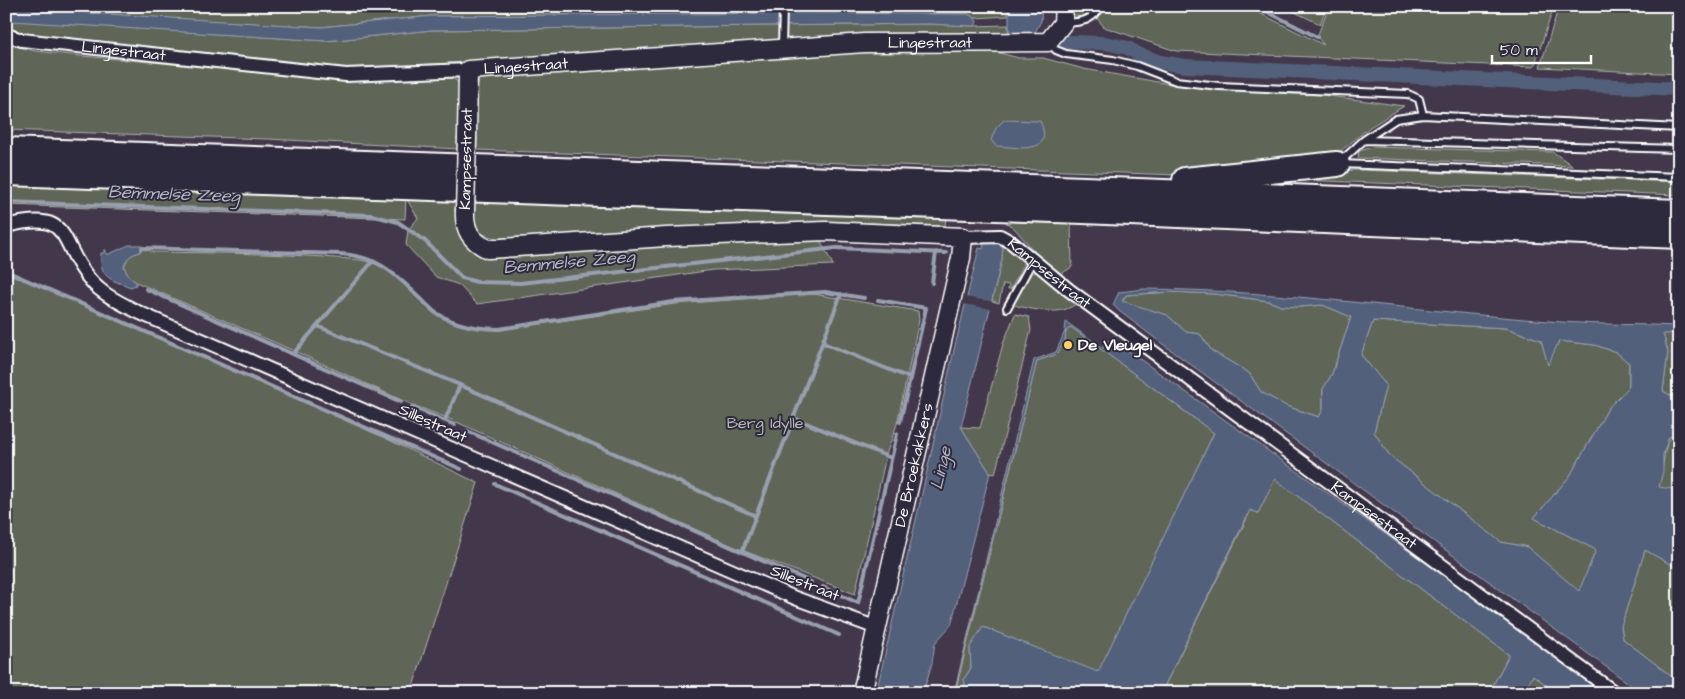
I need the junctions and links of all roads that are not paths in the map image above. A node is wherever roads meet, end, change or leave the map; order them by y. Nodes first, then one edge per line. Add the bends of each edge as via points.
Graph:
1 (783, 6) edge
2 (1102, 6) edge
3 (1064, 14) edge
4 (6, 35) edge
5 (1048, 42) junction
6 (782, 49) junction
7 (468, 70) junction
8 (1423, 115) junction
9 (1679, 128) edge
10 (1364, 140) junction
11 (6, 150) edge
12 (1679, 150) edge
13 (1337, 164) junction
14 (6, 172) edge
15 (1679, 177) edge
16 (1138, 190) junction
17 (1679, 212) edge
18 (6, 226) edge
19 (1679, 236) edge
20 (963, 237) junction
21 (1033, 260) junction
22 (1007, 308) dead end
23 (876, 628) junction
24 (862, 693) edge
25 (1615, 693) edge

1 - 6 lane
2 - 3 lane via 1091,18 1081,22
3 - 5 street
4 - 7 street, Lingestraat via 22,40 346,75
5 - 6 street, Lingestraat via 865,43
5 - 8 lane via 1066,54 1113,60 1176,81 1219,86 1408,94 1420,99
6 - 7 street, Lingestraat
7 - 20 street, Kampsestraat, bridge via 464,224 480,245 488,249 666,237 826,232
8 - 9 lane
8 - 10 lane via 1396,120
10 - 12 lane
10 - 13 lane
11 - 16 highway
13 - 15 lane
13 - 16 highway via 1182,180
14 - 19 highway
16 - 17 highway
18 - 23 street, Sillestraat via 36,221 57,227 92,282 140,313 795,598
20 - 21 street, Kampsestraat via 1000,236
20 - 23 street, De Broekakkers via 961,258
21 - 22 lane
21 - 25 street, Kampsestraat
23 - 24 street, De Broekakkers

